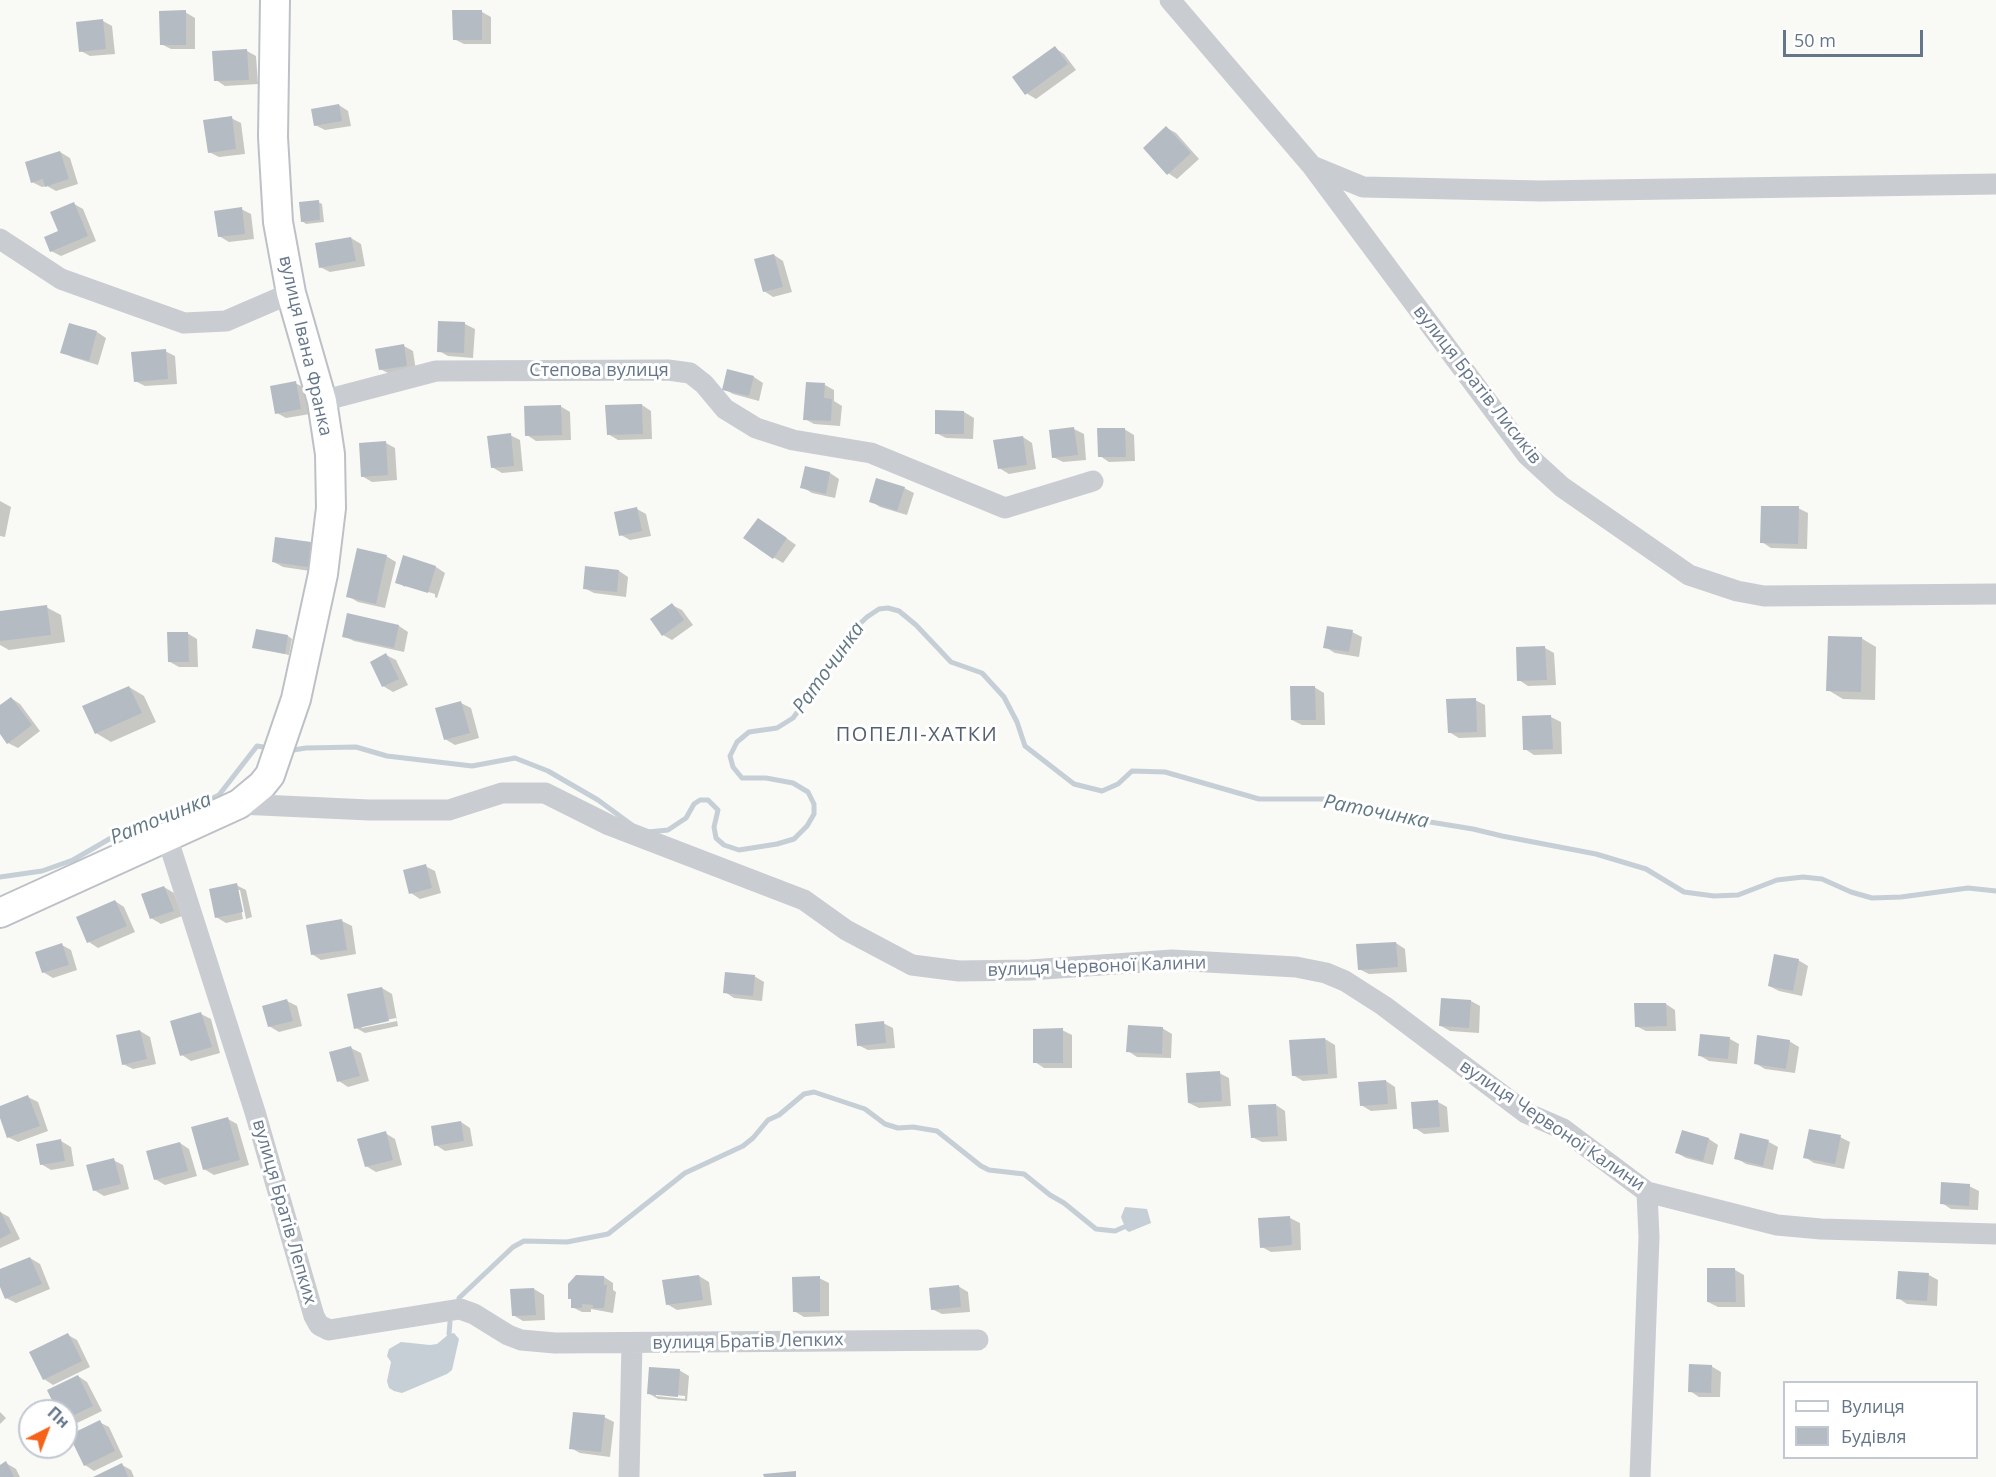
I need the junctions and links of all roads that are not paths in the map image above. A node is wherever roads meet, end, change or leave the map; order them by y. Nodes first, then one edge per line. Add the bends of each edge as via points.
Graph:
1 (275, 0) edge
2 (1170, 0) edge
3 (1312, 166) junction
4 (1996, 184) edge
5 (0, 239) edge
6 (291, 293) junction
7 (322, 401) junction
8 (1093, 482) dead end
9 (1996, 594) edge
10 (239, 804) junction
11 (167, 837) junction
12 (0, 913) edge
13 (1647, 1192) junction
14 (1996, 1234) edge
15 (978, 1340) dead end
16 (632, 1343) junction
17 (628, 1477) edge
18 (1640, 1477) edge

1 - 6 main road, вулиця Івана Франка via 273,137 278,222
2 - 3 street, вулиця Братів Лисиків
3 - 4 street, вулиця Братів Лисиків via 1363,187 1541,191
3 - 9 street, вулиця Братів Лисиків via 1527,455 1562,487 1689,575 1764,596
5 - 6 street via 61,279 184,323 226,321
6 - 7 main road, вулиця Івана Франка
7 - 8 street, Степова вулиця via 436,371 668,369 690,373 725,409 756,428 793,440 871,453 1005,508
7 - 10 main road, вулиця Івана Франка via 330,454 331,508 323,573 296,699 276,759 262,785
10 - 11 main road, вулиця Івана Франка
10 - 13 street, вулиця Червоної Калини via 449,810 502,794 545,793 609,825 804,900 846,930 912,965 959,971 1172,960 1296,967 1326,973 1384,1006 1526,1113 1563,1129
11 - 12 main road, вулиця Івана Франка
11 - 16 street, вулиця Братів Лепких via 255,1112 314,1316 320,1325 329,1330 460,1310 521,1340
13 - 14 street, вулиця Червоної Калини via 1777,1225
13 - 18 street via 1649,1237
15 - 16 street, вулиця Братів Лепких
16 - 17 street

